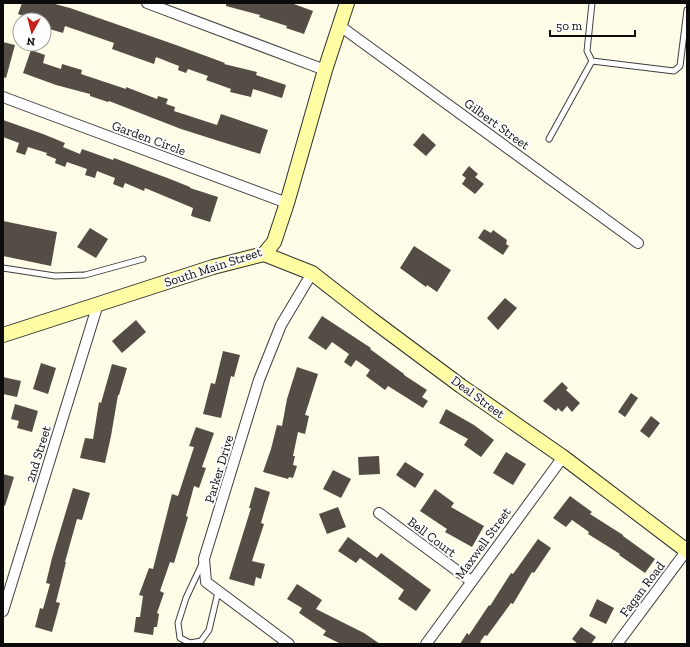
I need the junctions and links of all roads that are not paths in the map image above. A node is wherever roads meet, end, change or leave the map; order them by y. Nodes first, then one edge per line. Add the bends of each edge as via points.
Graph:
1 (147, 3) edge
2 (347, 3) edge
3 (592, 3) edge
4 (687, 10) edge
5 (340, 26) junction
6 (592, 61) junction
7 (325, 70) junction
8 (3, 98) edge
9 (549, 139) dead end
10 (287, 203) junction
11 (638, 243) dead end
12 (264, 254) junction
13 (143, 259) dead end
14 (3, 268) edge
15 (312, 273) junction
16 (98, 304) junction
17 (3, 335) edge
18 (562, 457) junction
19 (378, 513) dead end
20 (687, 551) edge
21 (204, 559) junction
22 (471, 582) junction
23 (218, 592) junction
24 (3, 611) edge
25 (289, 644) edge
26 (426, 644) edge
27 (617, 644) edge

1 - 7 street
2 - 5 street, South Main Street
3 - 6 lane via 587,51
4 - 6 lane via 680,66 674,72
5 - 7 street, South Main Street
5 - 11 street, Gilbert Street
6 - 9 lane
7 - 10 street, South Main Street
8 - 10 street, Garden Circle
10 - 12 street, South Main Street via 274,242
12 - 15 street, Deal Street
12 - 16 street, South Main Street via 213,267
13 - 14 lane via 85,275 55,276
15 - 18 street, Deal Street via 448,376
15 - 21 street, Parker Drive via 281,325 259,380
16 - 17 street, South Main Street
16 - 24 street, 2nd Street
18 - 20 street, Deal Street
18 - 22 street, Maxwell Street
19 - 22 street, Bell Court
20 - 27 street, Fagan Road
21 - 23 street, Parker Drive via 206,582
21 - 23 lane via 178,623 180,638 190,643 202,641 209,630
22 - 26 street, Maxwell Street
23 - 25 street, Parker Drive

